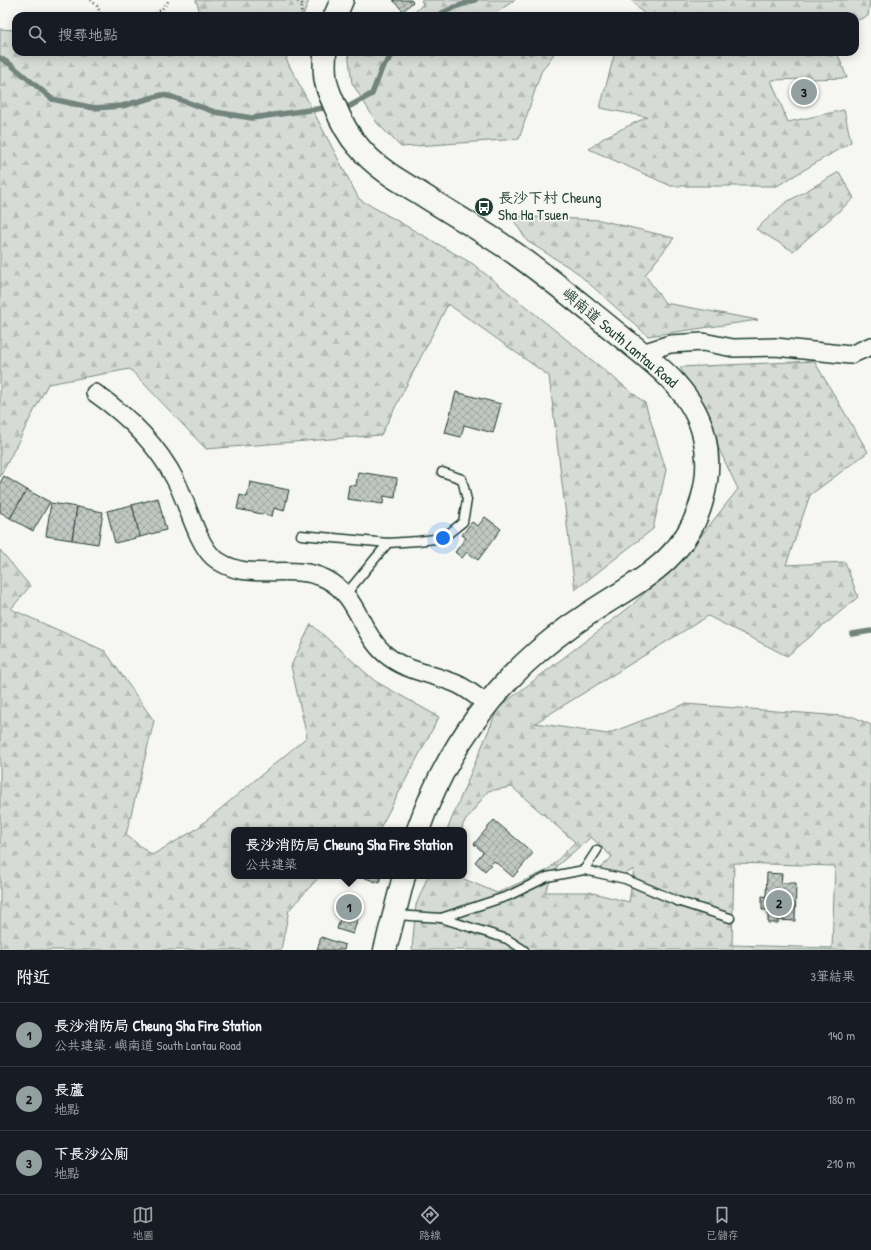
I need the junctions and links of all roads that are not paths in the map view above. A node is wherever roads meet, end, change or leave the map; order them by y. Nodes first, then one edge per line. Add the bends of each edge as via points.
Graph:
1 (342, 0) edge
2 (337, 12) edge
3 (325, 56) edge
4 (871, 346) edge
5 (642, 353) junction
6 (95, 393) dead end
7 (442, 472) dead end
8 (300, 535) dead end
9 (388, 544) junction
10 (346, 594) junction
11 (487, 704) junction
12 (419, 827) edge
13 (597, 850) dead end
14 (584, 870) junction
15 (403, 879) edge
16 (393, 915) junction
17 (442, 918) junction
18 (730, 918) dead end
19 (385, 950) edge
20 (524, 950) edge

1 - 2 main road
3 - 5 main road, 嶼南道 South Lantau Road via 325,76 329,92 338,115 357,145 382,168 521,258
4 - 5 street via 850,355 776,347 733,348 703,342 670,344
5 - 11 main road, 嶼南道 South Lantau Road via 687,396 704,434 707,477 702,502 694,522 678,548 665,562 644,579 576,622 541,648
6 - 10 street via 133,423 164,460 204,547 216,559 242,571 314,574 336,585
7 - 9 lane via 462,479 467,500 463,522 443,538
8 - 9 lane
9 - 10 lane
10 - 11 street via 353,602 373,642 385,654 413,671 458,684
11 - 12 main road, 嶼南道 South Lantau Road via 450,758
13 - 14 lane
14 - 17 lane via 547,876 508,896
14 - 18 lane via 625,880 677,901
15 - 16 main road
16 - 17 lane
16 - 19 main road
17 - 20 lane via 507,939

